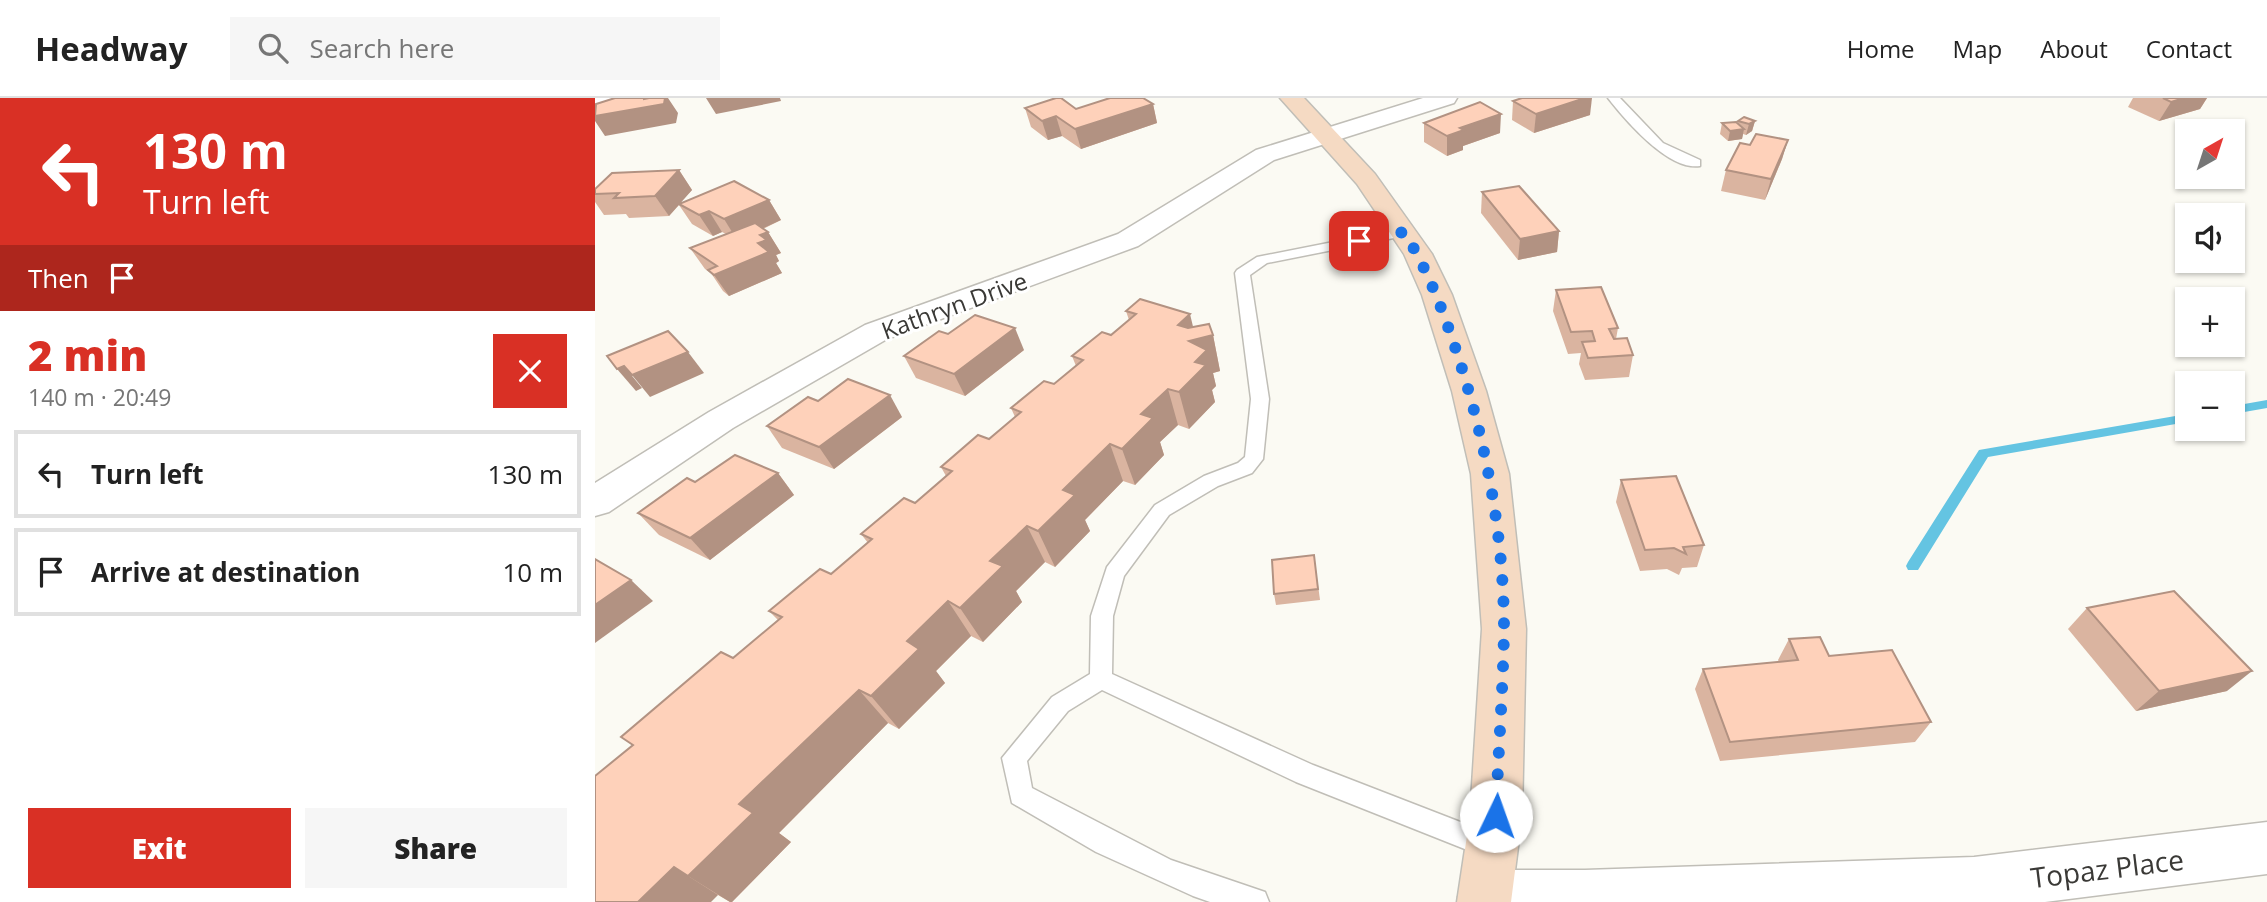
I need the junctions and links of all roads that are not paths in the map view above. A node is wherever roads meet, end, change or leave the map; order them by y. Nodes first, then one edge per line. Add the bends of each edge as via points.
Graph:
1 (616, 98) edge
2 (1291, 98) edge
3 (1447, 98) edge
4 (1614, 98) edge
5 (595, 101) edge
6 (1327, 135) junction
7 (1696, 163) dead end
8 (1404, 232) junction
9 (602, 489) edge
10 (1101, 679) junction
11 (1491, 846) junction
12 (2267, 848) edge
13 (1979, 893) edge
14 (1484, 899) edge
15 (1255, 902) edge

1 - 5 street
2 - 6 main road
3 - 6 street, Kathryn Drive
4 - 7 lane via 1659,146
6 - 8 main road
6 - 9 street, Kathryn Drive via 1265,155 1128,240 876,332
8 - 10 lane via 1262,260 1242,273 1260,399 1254,459 1163,510 1114,573 1102,616
8 - 11 main road via 1437,295 1490,474 1504,629
10 - 11 lane via 1305,774
10 - 15 lane via 1060,704 1014,758 1021,795 1102,843 1218,892
11 - 14 main road
12 - 13 street, Topaz Place
13 - 14 street, Topaz Place

